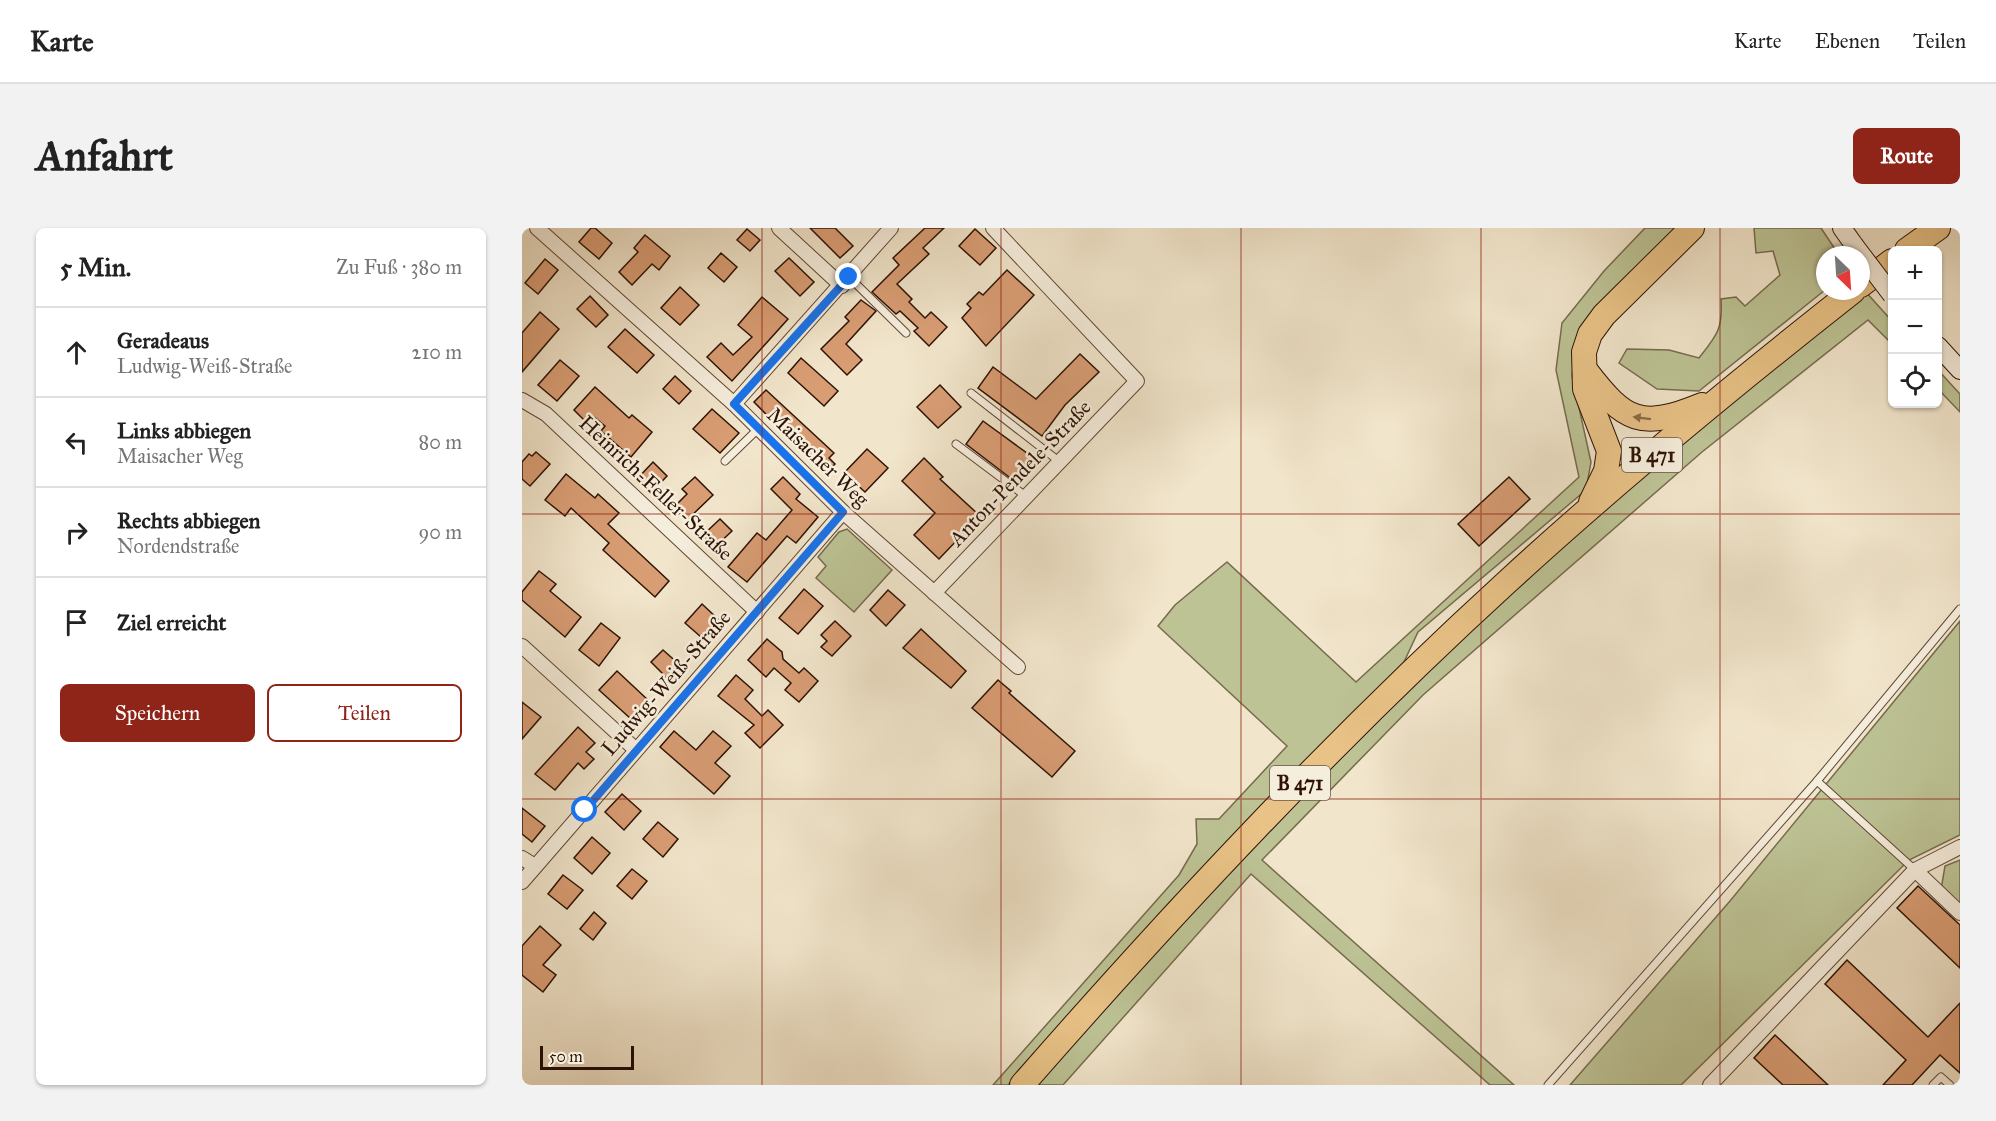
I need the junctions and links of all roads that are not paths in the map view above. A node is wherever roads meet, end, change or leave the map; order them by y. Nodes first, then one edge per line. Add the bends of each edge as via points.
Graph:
1 (537, 228) edge
2 (779, 228) edge
3 (891, 228) edge
4 (993, 228) edge
5 (1692, 228) edge
6 (1842, 228) edge
7 (1938, 228) edge
8 (1913, 246) edge
9 (1888, 265) edge
10 (1870, 278) edge
11 (845, 281) junction
12 (1888, 289) edge
13 (1842, 300) edge
14 (906, 333) dead end
15 (1942, 350) edge
16 (1583, 366) junction
17 (1960, 370) edge
18 (970, 393) dead end
19 (1718, 398) junction
20 (522, 400) edge
21 (734, 404) junction
22 (758, 429) junction
23 (956, 444) dead end
24 (725, 461) dead end
25 (1060, 462) junction
26 (1027, 497) junction
27 (843, 512) junction
28 (1586, 512) junction
29 (934, 593) junction
30 (1960, 609) edge
31 (756, 612) junction
32 (522, 646) edge
33 (1018, 667) dead end
34 (635, 748) junction
35 (1817, 781) junction
36 (1960, 847) edge
37 (522, 858) edge
38 (535, 866) junction
39 (1916, 870) junction
40 (522, 882) edge
41 (1960, 913) edge
42 (1022, 1085) edge
43 (1548, 1085) edge
44 (1710, 1085) edge
45 (1933, 1085) edge
46 (1950, 1085) edge

1 - 21 street, Maisacher Weg
2 - 11 street
3 - 11 street
4 - 25 street, Anton-Pendele-Straße via 1137,381
5 - 16 highway via 1604,315 1590,334
6 - 12 street, bridge
7 - 8 highway
9 - 10 highway
11 - 14 lane
11 - 21 street
13 - 19 highway, B 471
15 - 17 street
19 -> 16 highway via 1660,419 1635,418 1615,406
16 - 28 highway via 1585,389 1609,452 1606,471
18 - 25 lane
19 - 28 highway, B 471
20 - 31 street, Heinrich-Feller-Straße via 546,414
21 - 22 street, Maisacher Weg
22 - 24 lane
22 - 27 street, Maisacher Weg
23 - 26 lane
25 - 26 street, Anton-Pendele-Straße
26 - 29 street, Anton-Pendele-Straße
27 - 29 street, Maisacher Weg
27 - 31 street, Ludwig-Weiß-Straße
28 - 42 highway, B 471 via 1351,730 1177,910
29 - 33 street, Maisacher Weg
30 - 35 lane
31 - 34 street, Ludwig-Weiß-Straße
32 - 34 street
34 - 38 street, Ludwig-Weiß-Straße
35 - 39 lane
35 - 43 lane
36 - 39 street
37 - 38 street
38 - 40 street, Ludwig-Weiß-Straße
39 - 41 street
39 - 44 street
45 - 46 lane via 1941,1077

